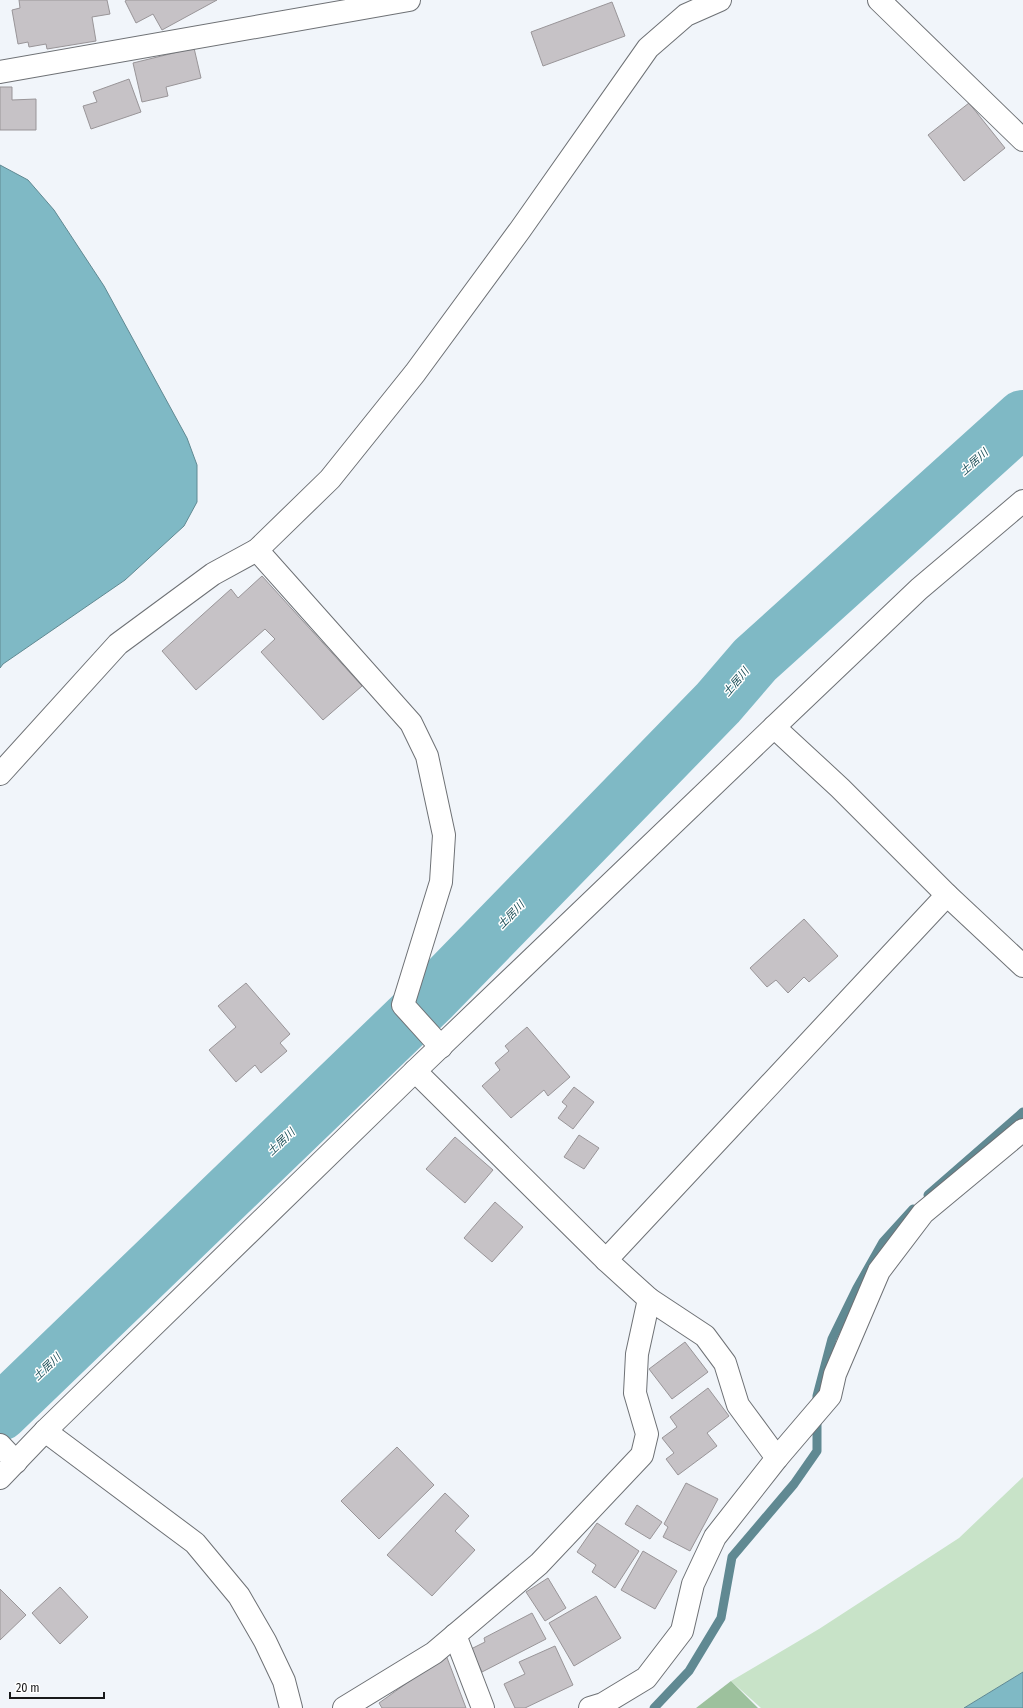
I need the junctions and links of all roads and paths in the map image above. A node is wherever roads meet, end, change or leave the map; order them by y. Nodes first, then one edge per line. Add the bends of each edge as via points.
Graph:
1 (410, 0) edge
2 (720, 0) edge
3 (879, 0) edge
4 (0, 72) edge
5 (1023, 140) edge
6 (1023, 501) edge
7 (257, 550) junction
8 (774, 727) junction
9 (0, 774) edge
10 (947, 895) junction
11 (1023, 966) edge
12 (435, 1040) junction
13 (415, 1071) junction
14 (1023, 1130) edge
15 (606, 1260) junction
16 (649, 1299) junction
17 (46, 1431) junction
18 (0, 1445) edge
19 (777, 1458) junction
20 (16, 1462) junction
21 (0, 1478) edge
22 (455, 1635) junction
23 (291, 1708) edge
24 (344, 1708) edge
25 (483, 1708) edge
26 (590, 1708) edge

1 - 4 street
2 - 7 street via 686,15 648,48 520,230 415,373 330,479
3 - 5 street
6 - 8 street via 918,590
7 - 9 street via 213,574 118,644
7 - 12 street via 411,723 427,756 444,835 441,882 403,1004
8 - 10 street via 840,788
8 - 12 street
10 - 11 street
10 - 15 street
12 - 13 street
13 - 15 street
13 - 17 street
14 - 19 street via 923,1213 879,1271 834,1374 830,1396
15 - 16 street
16 - 19 street via 705,1336 724,1363 738,1404
16 - 22 street via 637,1354 635,1393 647,1434 642,1456 539,1564
17 - 20 street
17 - 23 street via 195,1543 240,1596 266,1641 284,1681
18 - 20 street
19 - 26 street via 715,1537 693,1584 682,1631 646,1678 603,1704
20 - 21 street
22 - 24 street via 434,1653
22 - 25 street

